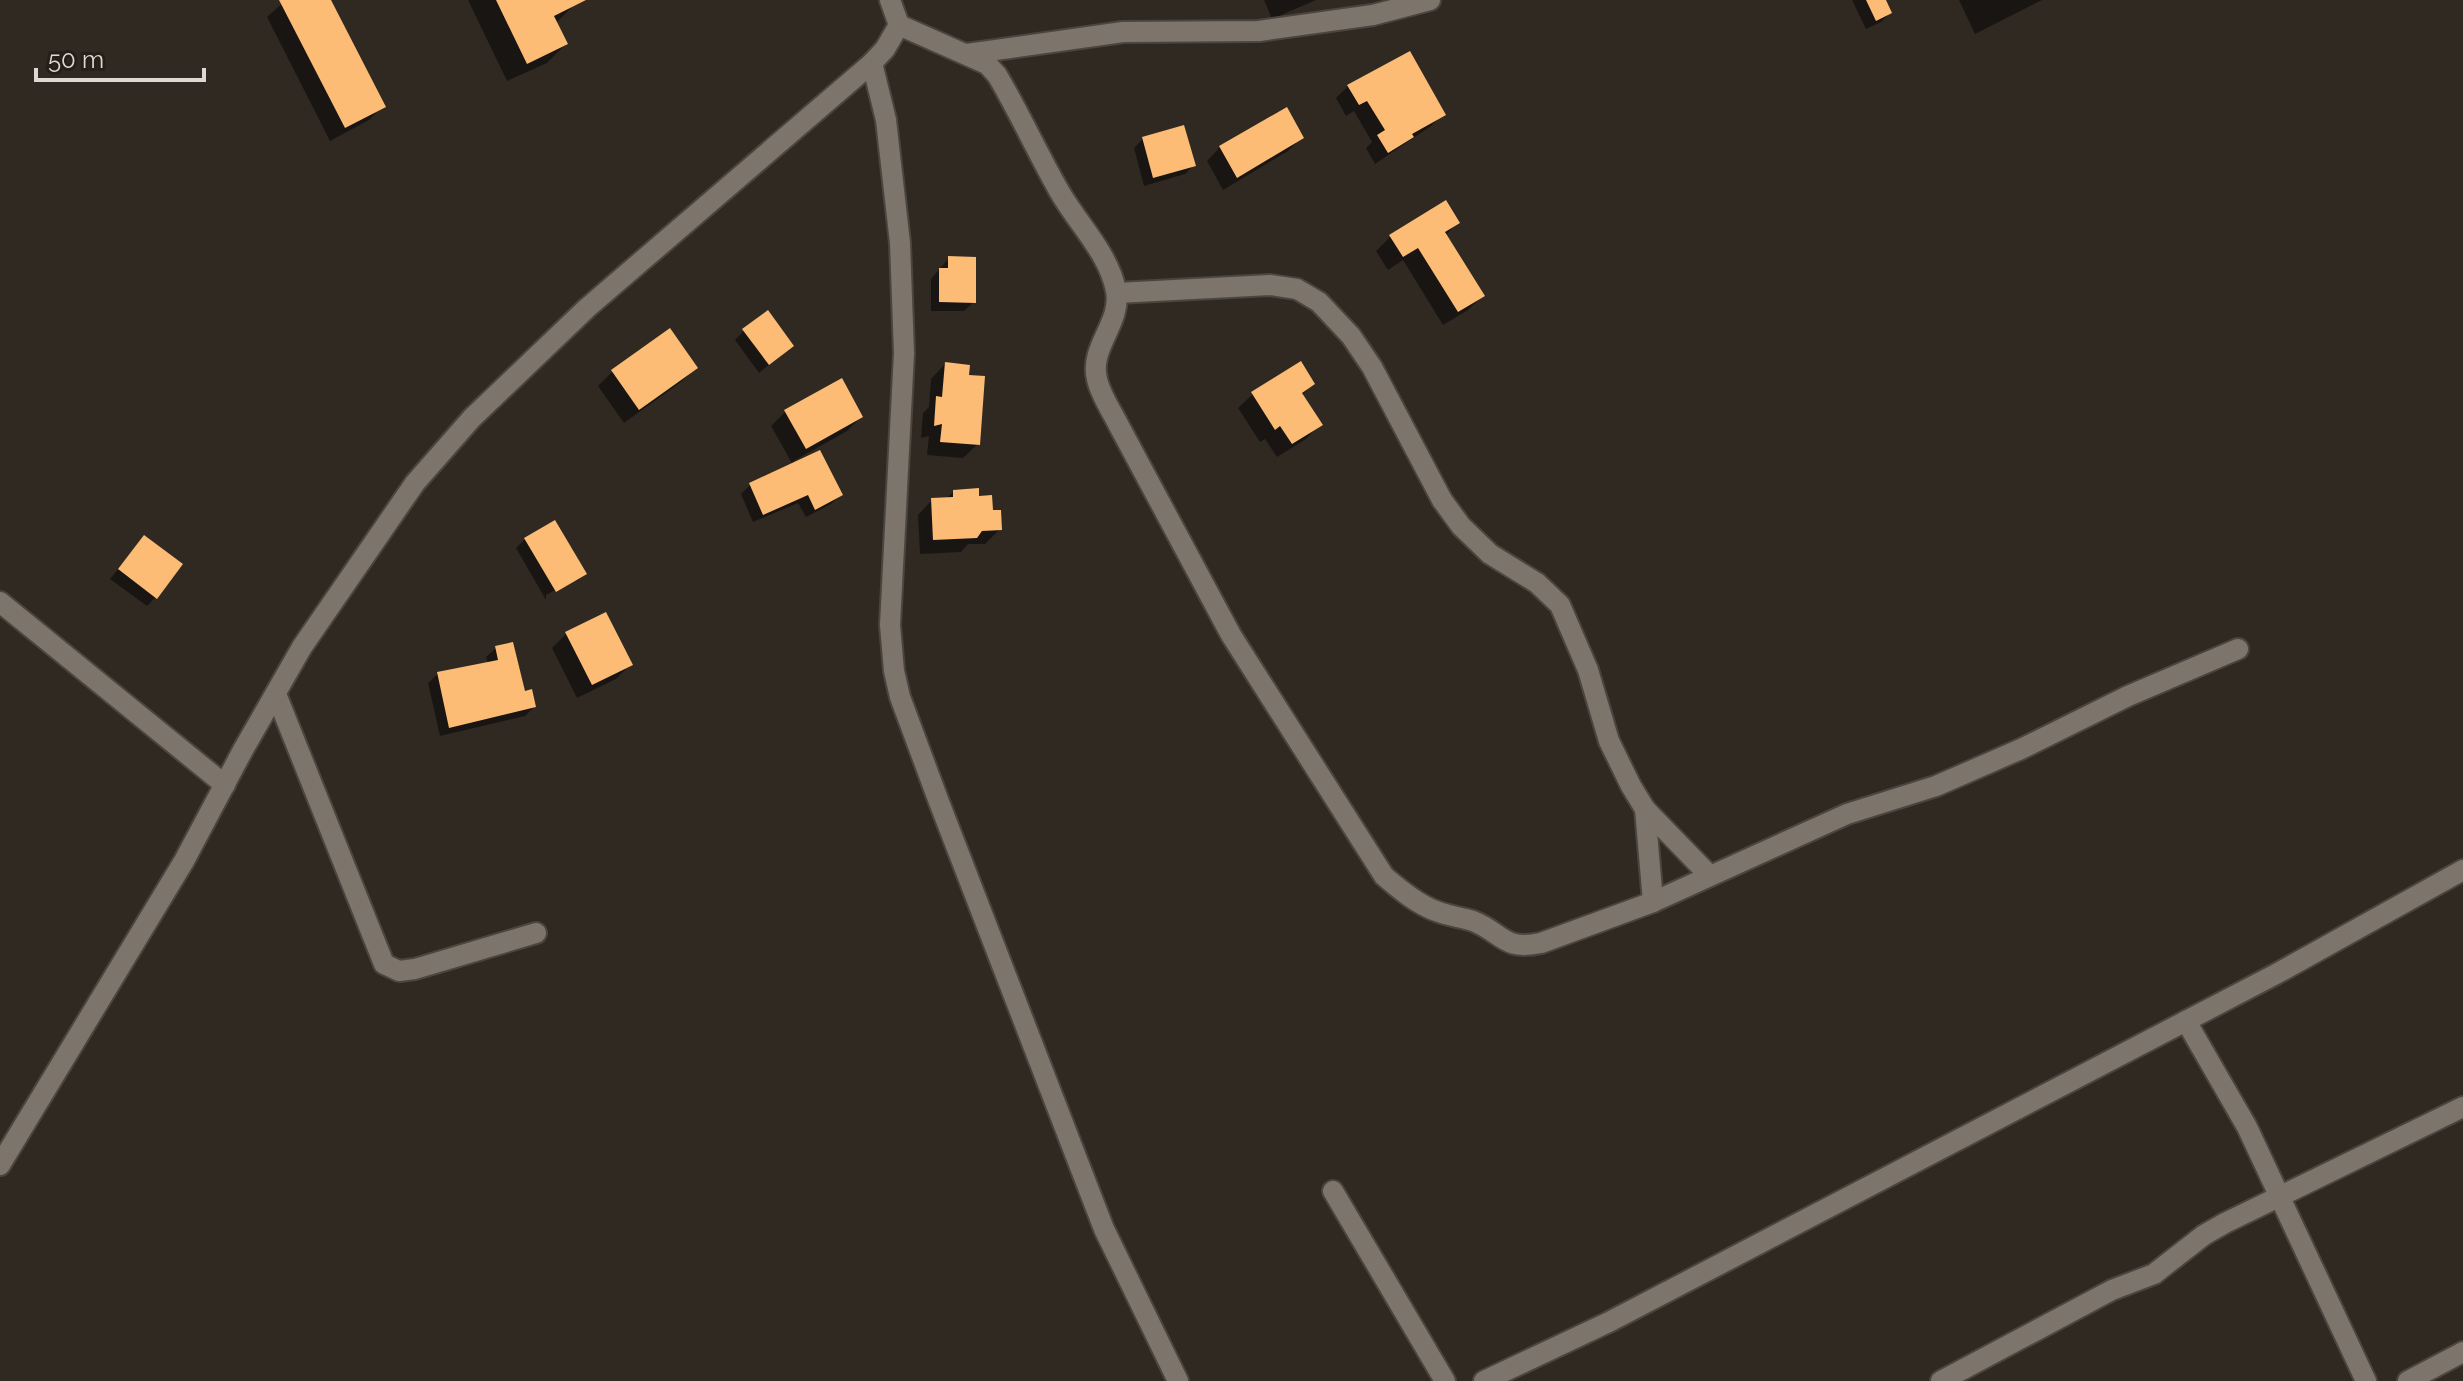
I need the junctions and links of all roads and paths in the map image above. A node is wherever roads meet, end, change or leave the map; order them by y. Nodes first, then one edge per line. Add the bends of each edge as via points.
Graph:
1 (890, 0) edge
2 (1430, 0) edge
3 (899, 25) junction
4 (967, 54) junction
5 (872, 63) junction
6 (1117, 293) junction
7 (0, 602) edge
8 (2238, 649) dead end
9 (276, 694) junction
10 (225, 785) junction
11 (1645, 809) junction
12 (2463, 870) edge
13 (1709, 875) junction
14 (1653, 902) junction
15 (536, 933) dead end
16 (2186, 1021) junction
17 (2463, 1107) edge
18 (0, 1165) edge
19 (1333, 1191) dead end
20 (2279, 1196) junction
21 (2463, 1352) edge
22 (1178, 1381) edge
23 (1445, 1381) edge
24 (1484, 1381) edge
25 (1941, 1381) edge
26 (2366, 1381) edge
27 (2408, 1381) edge

1 - 3 street
2 - 4 street via 1373,15 1259,31 1123,32
3 - 4 street
3 - 5 street
4 - 6 street via 997,75 1059,191 1097,248
5 - 9 street via 587,308 472,418 415,483 302,647
5 - 22 street via 893,169 902,290 904,353 890,625 900,697 1104,1229
6 - 11 street via 1270,285 1297,289 1319,302 1372,367 1461,526 1560,605 1588,670 1609,741
6 - 14 street via 1116,315 1097,356 1100,388 1231,635 1384,876 1435,911 1474,922 1509,944 1524,947
7 - 10 street
8 - 13 street via 1936,786 1847,814
9 - 10 street
9 - 15 street via 384,964 399,971 415,969
10 - 18 street
11 - 13 street
11 - 14 street
12 - 16 street
13 - 14 street
16 - 20 street via 2247,1127
16 - 24 street via 1609,1322
17 - 20 street
19 - 23 street
20 - 25 street via 2204,1235 2154,1274 2112,1290
20 - 26 street
21 - 27 street

